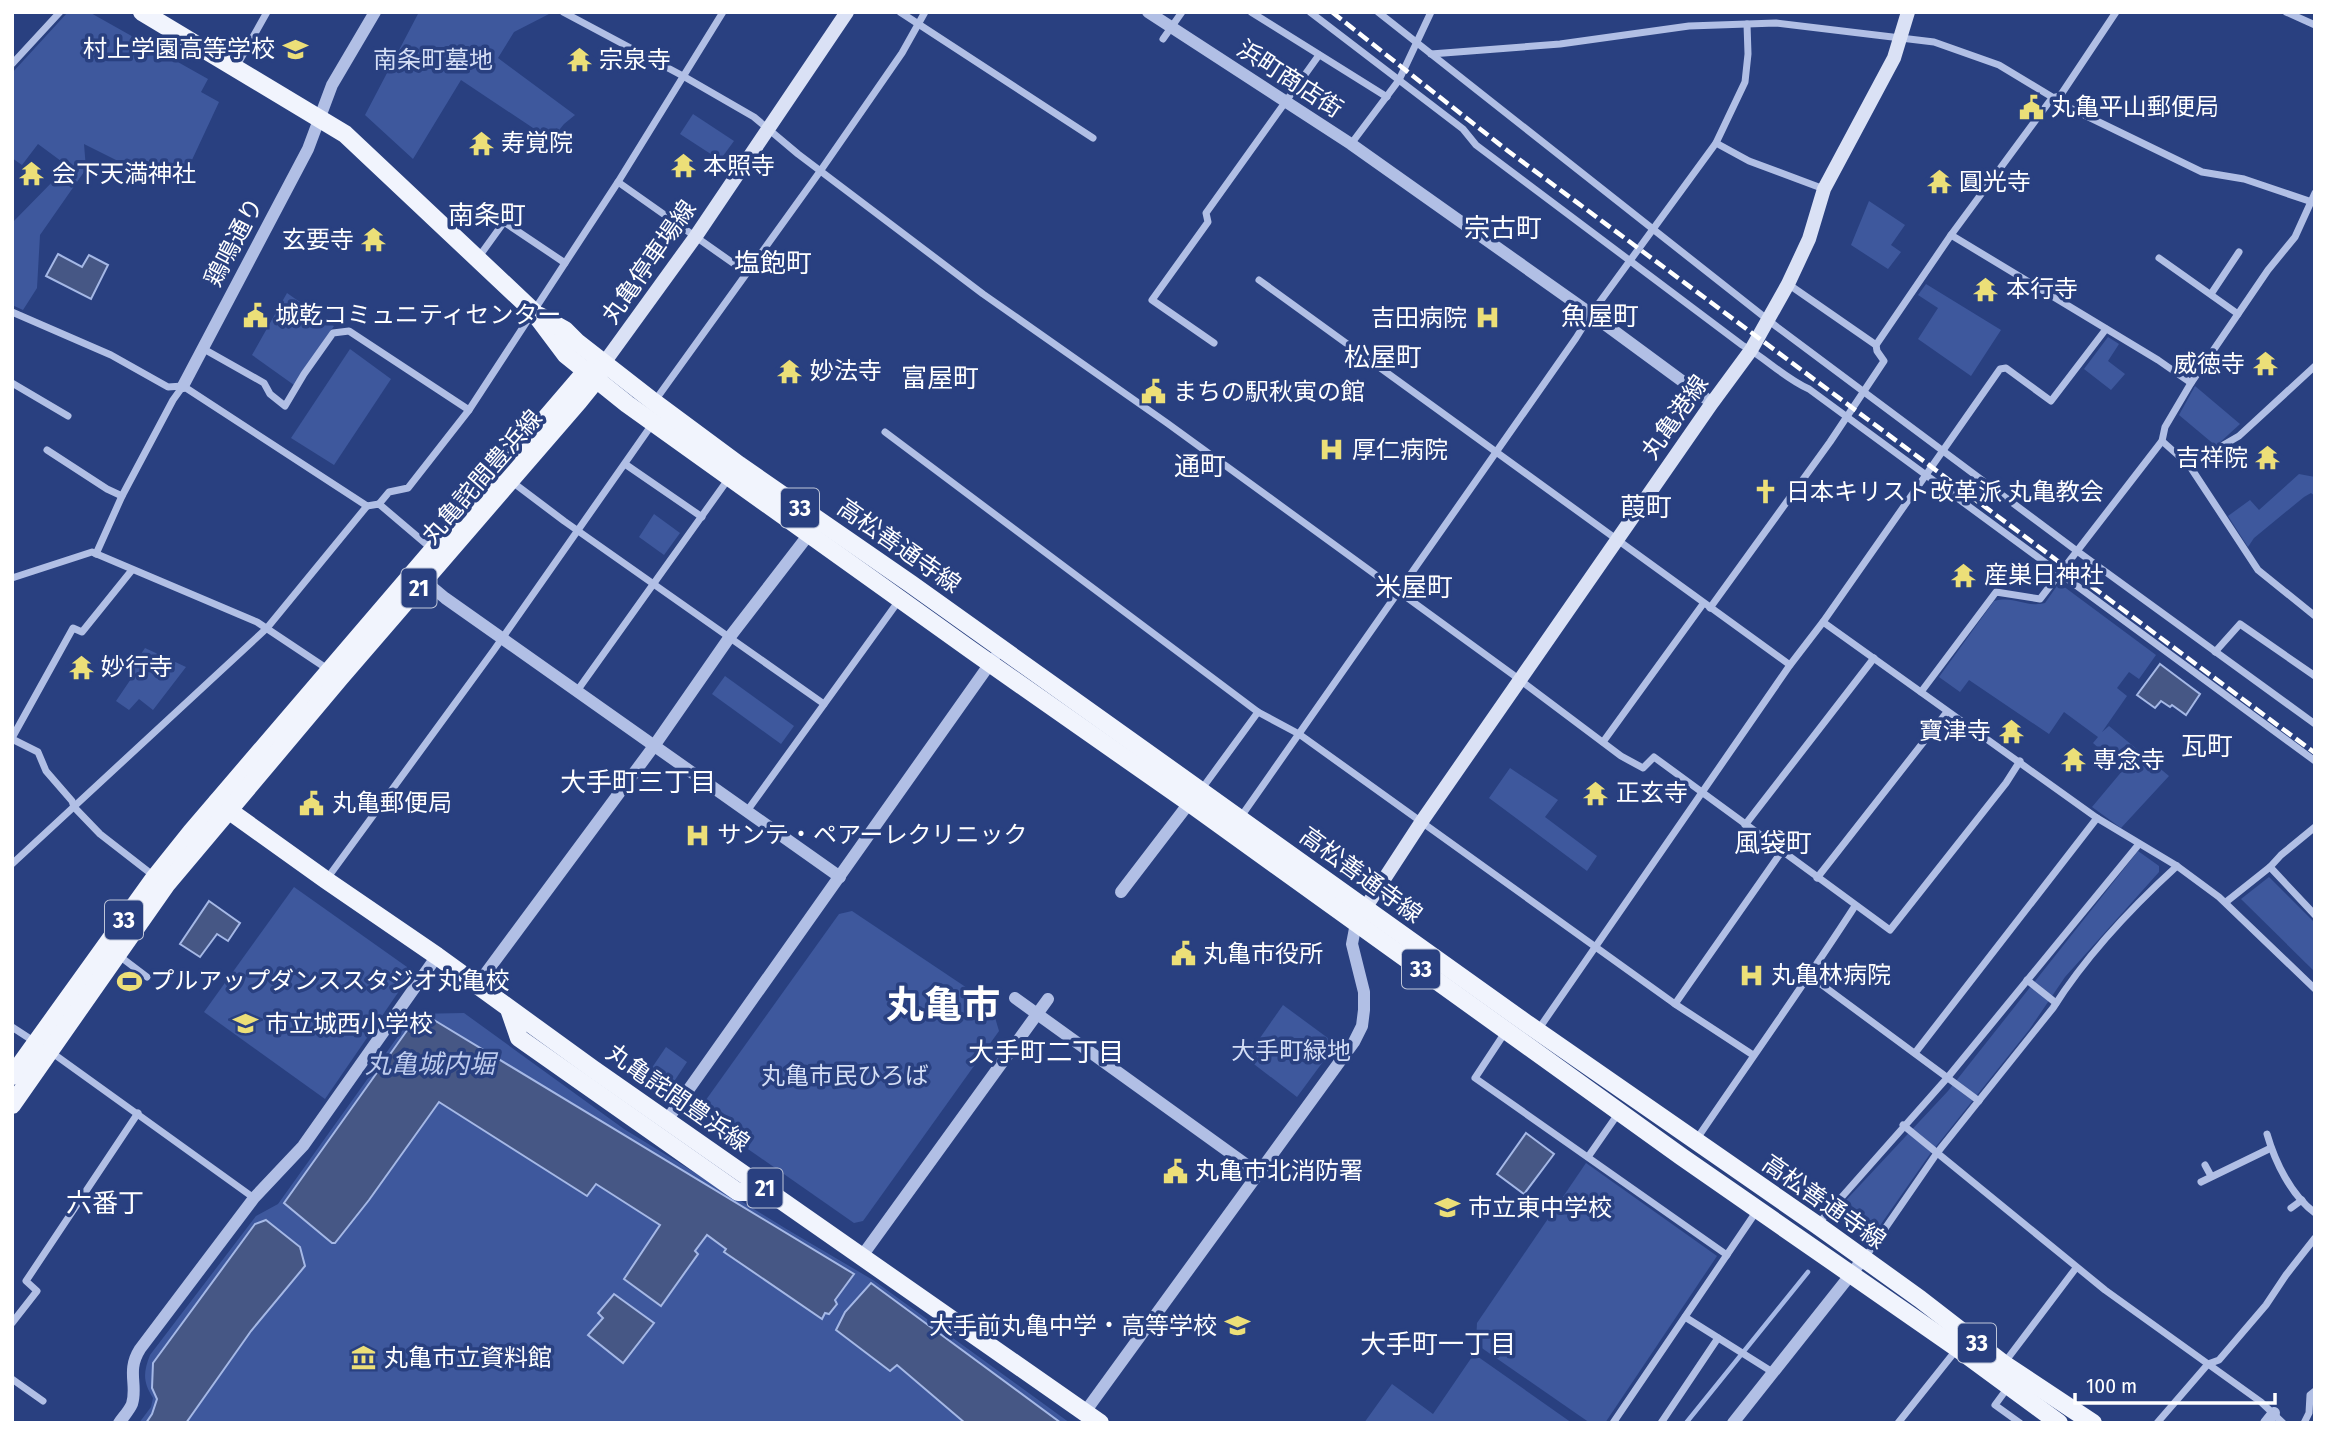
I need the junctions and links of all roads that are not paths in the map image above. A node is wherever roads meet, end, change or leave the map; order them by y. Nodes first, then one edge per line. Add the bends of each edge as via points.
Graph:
1 (60, 12) edge
2 (267, 12) edge
3 (375, 12) edge
4 (563, 12) edge
5 (723, 12) edge
6 (847, 12) edge
7 (900, 12) edge
8 (926, 12) edge
9 (1148, 12) edge
10 (1182, 12) edge
11 (1251, 12) edge
12 (1310, 12) edge
13 (1431, 12) edge
14 (1908, 12) edge
15 (2116, 12) edge
16 (145, 13) edge
17 (2291, 13) edge
18 (1383, 14) edge
19 (919, 24) junction
20 (1747, 24) junction
21 (2315, 25) edge
22 (1171, 27) junction
23 (1901, 37) junction
24 (1163, 39) dead end
25 (1416, 43) junction
26 (1430, 54) junction
27 (1319, 55) junction
28 (12, 64) edge
29 (235, 67) junction
30 (683, 76) junction
31 (1399, 80) junction
32 (1387, 97) junction
33 (2052, 98) junction
34 (1286, 101) junction
35 (321, 117) junction
36 (769, 129) junction
37 (1093, 138) dead end
38 (1716, 143) junction
39 (1351, 144) junction
40 (821, 170) junction
41 (618, 181) junction
42 (1824, 188) junction
43 (2315, 193) edge
44 (2313, 202) edge
45 (1654, 230) junction
46 (1951, 235) junction
47 (696, 236) junction
48 (2239, 252) dead end
49 (2159, 258) dead end
50 (477, 259) junction
51 (1631, 261) junction
52 (565, 263) junction
53 (747, 273) junction
54 (1259, 280) dead end
55 (1788, 284) junction
56 (2211, 294) junction
57 (533, 311) junction
58 (12, 312) edge
59 (1591, 314) junction
60 (2238, 314) junction
61 (1769, 321) junction
62 (2106, 329) junction
63 (1214, 343) dead end
64 (1876, 345) junction
65 (202, 348) junction
66 (1751, 350) junction
67 (2315, 366) edge
68 (595, 371) junction
69 (12, 383) edge
70 (2191, 383) junction
71 (183, 386) junction
72 (1864, 392) junction
73 (654, 402) junction
74 (1712, 403) junction
75 (469, 410) junction
76 (68, 416) dead end
77 (1847, 417) junction
78 (653, 423) junction
79 (885, 432) dead end
80 (2162, 441) junction
81 (47, 450) dead end
82 (1942, 451) junction
83 (1496, 453) junction
84 (625, 464) junction
85 (2189, 465) junction
86 (734, 472) junction
87 (1925, 475) junction
88 (505, 477) junction
89 (122, 496) junction
90 (379, 503) junction
91 (367, 506) junction
92 (702, 517) junction
93 (814, 528) junction
94 (578, 531) junction
95 (1618, 540) junction
96 (2077, 551) junction
97 (96, 554) junction
98 (439, 554) junction
99 (132, 570) junction
100 (2060, 574) junction
101 (420, 576) junction
102 (12, 578) edge
103 (654, 583) junction
104 (1399, 592) junction
105 (901, 598) junction
106 (1707, 606) junction
107 (2315, 615) edge
108 (1823, 622) junction
109 (267, 628) junction
110 (503, 637) junction
111 (729, 638) junction
112 (1001, 648) junction
113 (2216, 652) junction
114 (1874, 658) junction
115 (990, 664) junction
116 (1790, 665) junction
117 (335, 675) junction
118 (2315, 676) edge
119 (1521, 681) junction
120 (577, 691) junction
121 (1920, 692) junction
122 (824, 704) junction
123 (1258, 712) junction
124 (1947, 712) junction
125 (2315, 724) edge
126 (1299, 734) junction
127 (12, 739) edge
128 (1603, 742) junction
129 (654, 746) junction
130 (2020, 761) junction
131 (2315, 761) edge
132 (1702, 790) junction
133 (1194, 796) junction
134 (223, 806) junction
135 (74, 807) junction
136 (747, 811) junction
137 (1240, 818) junction
138 (2097, 818) junction
139 (1422, 821) junction
140 (1745, 825) junction
141 (2315, 827) edge
142 (2138, 844) junction
143 (1782, 850) junction
144 (12, 864) edge
145 (2177, 866) junction
146 (2270, 867) junction
147 (839, 877) junction
148 (1816, 878) junction
149 (326, 880) junction
150 (161, 881) junction
151 (1121, 892) dead end
152 (2225, 902) junction
153 (1855, 906) junction
154 (1360, 915) junction
155 (2315, 915) edge
156 (1596, 946) junction
157 (112, 951) junction
158 (437, 956) junction
159 (1810, 976) junction
160 (147, 977) dead end
161 (2027, 980) junction
162 (477, 985) junction
163 (2315, 989) edge
164 (1016, 998) dead end
165 (1048, 999) dead end
166 (2056, 1003) junction
167 (1675, 1004) junction
168 (509, 1009) junction
169 (1038, 1014) junction
170 (12, 1027) edge
171 (1507, 1030) junction
172 (1532, 1037) junction
173 (43, 1047) junction
174 (1915, 1053) junction
175 (1753, 1055) junction
176 (12, 1076) edge
177 (1948, 1077) junction
178 (1630, 1096) junction
179 (1979, 1101) junction
180 (12, 1105) edge
181 (1619, 1111) junction
182 (138, 1113) junction
183 (667, 1120) junction
184 (1903, 1125) junction
185 (2267, 1134) dead end
186 (1695, 1141) junction
187 (2271, 1148) junction
188 (1937, 1153) junction
189 (1588, 1157) junction
190 (2205, 1165) dead end
191 (1258, 1173) junction
192 (2211, 1176) junction
193 (2201, 1182) dead end
194 (772, 1192) junction
195 (254, 1198) junction
196 (2302, 1200) junction
197 (2291, 1208) dead end
198 (1758, 1209) junction
199 (2315, 1213) edge
200 (1817, 1225) junction
201 (2315, 1238) edge
202 (1727, 1255) junction
203 (862, 1256) junction
204 (1863, 1259) junction
205 (2076, 1268) junction
206 (1852, 1274) junction
207 (1685, 1317) junction
208 (12, 1323) edge
209 (1718, 1338) junction
210 (1957, 1348) junction
211 (2208, 1364) junction
212 (1774, 1373) junction
213 (2010, 1375) junction
214 (12, 1380) edge
215 (2315, 1391) edge
216 (43, 1401) dead end
217 (1086, 1412) junction
218 (2274, 1419) edge
219 (119, 1423) edge
220 (1100, 1423) edge
221 (1613, 1423) edge
222 (1661, 1423) edge
223 (1733, 1423) edge
224 (1898, 1423) edge
225 (2021, 1423) edge
226 (2059, 1423) edge
227 (2093, 1423) edge
228 (2157, 1423) edge
229 (2304, 1423) edge

1 - 28 street
2 - 29 street
3 - 35 street, 鶏鳴通り via 332,85
4 - 30 street
5 - 30 street
6 - 36 main road, 丸亀停車場線
7 - 19 street
8 - 19 street
9 - 22 street, 浜町商店街
10 - 22 street
11 - 27 street
12 - 31 street
13 - 25 street
14 - 23 main road, 丸亀港線
15 - 33 street via 2060,96
16 - 29 main road
17 - 21 street
18 - 25 street
19 - 37 street
19 - 40 street
20 - 23 street
20 - 26 street
20 - 38 street via 1745,82
22 - 24 street
22 - 34 street, 浜町商店街
23 - 33 street via 1979,57
23 - 42 main road, 丸亀港線
25 - 26 street
25 - 31 street
26 - 45 street
27 - 32 street
27 - 34 street
29 - 35 main road
30 - 36 street
30 - 41 street
31 - 32 street
31 - 51 street via 1463,129 1476,145
32 - 39 street
33 - 44 street via 2202,173 2244,179
33 - 46 street
34 - 39 street, 浜町商店街
34 - 63 street via 1206,213 1208,222 1152,300
35 - 50 main road via 345,134
35 - 65 street, 鶏鳴通り
36 - 40 street
36 - 47 main road, 丸亀停車場線
38 - 42 street via 1749,161
38 - 45 street
39 - 59 street, 浜町商店街
40 - 53 street
40 - 104 street via 983,294
41 - 47 street
41 - 52 street
42 - 55 main road, 丸亀港線 via 1809,239
43 - 44 street
44 - 60 street via 2295,237
45 - 51 street
45 - 61 street
46 - 62 street
46 - 64 street
47 - 53 street
47 - 68 main road, 丸亀停車場線
48 - 56 street
49 - 56 street
50 - 52 street via 504,222
50 - 57 main road
51 - 59 street
51 - 66 street
52 - 57 street
53 - 73 street
54 - 83 street
55 - 61 main road, 丸亀港線
55 - 64 street
56 - 60 street
57 - 68 main road via 565,330
57 - 75 street
58 - 71 street via 168,387
59 - 74 street, 浜町商店街
59 - 83 street
60 - 70 street
61 - 66 main road, 丸亀港線
61 - 72 street
62 - 70 street
62 - 82 street via 2051,401 2007,368 2000,369
64 - 72 street via 1884,361
65 - 71 street, 鶏鳴通り
65 - 75 street via 264,383 285,406 333,333 349,331
66 - 74 main road, 丸亀港線
66 - 77 street
67 - 85 street via 2239,436
68 - 73 main road, 高松善通寺線 / 33
68 - 78 main road, 高松善通寺線 / 33
68 - 88 main road, 丸亀詫間豊浜線 / 21
69 - 76 street
70 - 80 street via 2165,427
71 - 89 street
71 - 91 street
72 - 77 street
72 - 82 street
73 - 86 main road, 高松善通寺線 / 33
74 - 95 main road, 丸亀港線
75 - 90 street via 408,488 389,492
77 - 87 street
77 - 106 street
78 - 84 street
78 - 86 main road, 高松善通寺線 / 33
79 - 123 street
80 - 85 street
80 - 96 street
81 - 89 street
82 - 87 street
82 - 96 street
83 - 95 street
83 - 104 street
84 - 92 street
84 - 94 street
85 - 107 street via 2258,570
86 - 92 street
86 - 93 main road, 高松善通寺線 / 33
87 - 100 street
87 - 108 street
88 - 94 street
88 - 98 main road, 丸亀詫間豊浜線 / 21
89 - 97 street
90 - 91 street
90 - 98 street
91 - 109 street
92 - 103 street
93 - 105 main road, 高松善通寺線 / 33
93 - 111 street
93 - 112 main road, 高松善通寺線 / 33
94 - 103 street
94 - 110 street
95 - 106 street
95 - 119 main road, 丸亀港線
96 - 100 street
96 - 113 street
97 - 99 street
97 - 102 street
98 - 101 main road, 丸亀詫間豊浜線 / 21
99 - 109 street
99 - 127 street via 82,632 74,628
100 - 121 street via 2040,599 1996,592
100 - 131 street
101 - 110 street
101 - 117 main road, 丸亀詫間豊浜線 / 21
103 - 111 street
103 - 120 street
104 - 119 street
104 - 126 street
105 - 115 main road, 高松善通寺線 / 33
105 - 122 street
106 - 116 street
106 - 128 street
108 - 114 street
108 - 116 street
109 - 117 street
109 - 135 street
110 - 120 street
110 - 149 street
111 - 122 street
111 - 129 street
112 - 115 street
112 - 133 main road, 高松善通寺線 / 33
113 - 118 street via 2240,624
113 - 125 street
114 - 121 street
114 - 140 street
115 - 133 main road, 高松善通寺線 / 33
115 - 147 street
116 - 132 street
117 - 134 main road, 丸亀詫間豊浜線 / 21
119 - 128 street
119 - 139 main road, 丸亀港線
120 - 129 street
121 - 124 street
122 - 136 street
123 - 126 street
123 - 133 street
124 - 130 street
124 - 148 street
126 - 137 street
126 - 139 street
127 - 135 street via 38,752 46,771
128 - 132 street via 1643,768 1654,757
129 - 136 street
129 - 162 street
130 - 138 street
130 - 153 street via 1890,930
132 - 140 street
132 - 156 street
133 - 137 main road, 高松善通寺線 / 33
133 - 151 street
133 - 154 main road, 高松善通寺線 / 33
134 - 149 main road, 丸亀詫間豊浜線 / 21
134 - 150 main road, 33
135 - 144 street
135 - 150 street via 100,834
136 - 147 street
137 - 154 main road, 高松善通寺線 / 33
138 - 142 street
138 - 174 street
139 - 154 main road, 丸亀港線
139 - 156 street
140 - 143 street
141 - 146 street
142 - 145 street
142 - 161 street
143 - 148 street
143 - 167 street
145 - 152 street
145 - 166 street via 2125,918
146 - 152 street
146 - 155 street
147 - 183 street
148 - 153 street
149 - 158 main road, 丸亀詫間豊浜線 / 21
150 - 157 main road, 33
152 - 163 street
153 - 159 street
154 - 171 main road, 高松善通寺線 / 33
154 - 172 main road, 高松善通寺線 / 33
154 - 191 street via 1352,944 1364,992 1362,1026
156 - 167 street
156 - 172 street
157 - 160 street
157 - 173 main road, 33
158 - 162 main road, 丸亀詫間豊浜線 / 21
158 - 195 street via 303,1146
159 - 174 street
159 - 175 street
161 - 166 street
161 - 177 street
162 - 168 main road, 丸亀詫間豊浜線 / 21
164 - 169 street
165 - 169 street
166 - 179 street
167 - 175 street
168 - 183 main road, 丸亀詫間豊浜線 / 21
168 - 194 main road via 519,1038 738,1192
169 - 191 street
169 - 203 street
170 - 173 street
171 - 172 main road, 高松善通寺線 / 33
171 - 189 street via 1475,1078
172 - 178 main road, 高松善通寺線 / 33
172 - 181 main road, 高松善通寺線 / 33
173 - 176 main road, 33
173 - 180 main road, 33
173 - 182 street
174 - 177 street
175 - 186 street
177 - 179 street
177 - 184 street
178 - 181 street
178 - 186 main road, 高松善通寺線 / 33
179 - 188 street
181 - 189 street
181 - 198 main road, 高松善通寺線 / 33
182 - 195 street
182 - 208 street via 26,1282 37,1291
183 - 194 main road, 丸亀詫間豊浜線 / 21
184 - 188 street
184 - 200 street
185 - 187 street
186 - 200 main road, 高松善通寺線 / 33
187 - 192 street
187 - 196 street
188 - 204 street
188 - 205 street
189 - 202 street
190 - 192 street
191 - 217 street
192 - 193 street
194 - 203 main road, 丸亀詫間豊浜線 / 21
195 - 219 street via 140,1349 132,1372 132,1404
196 - 197 street
196 - 199 street
198 - 202 street
198 - 206 main road, 高松善通寺線 / 33
200 - 204 main road, 高松善通寺線 / 33
201 - 211 street via 2219,1360
202 - 207 street
203 - 217 main road, 丸亀詫間豊浜線 / 21
204 - 206 street
204 - 213 main road, 高松善通寺線 / 33 via 1920,1299
205 - 211 street
205 - 213 street
206 - 210 main road, 高松善通寺線 / 33
206 - 212 street
207 - 209 street
207 - 221 street
209 - 212 street
209 - 222 street
210 - 213 main road, 高松善通寺線 / 33
210 - 224 street
211 - 218 street
211 - 228 street
212 - 223 street
213 - 225 street via 1995,1405
213 - 226 main road, 高松善通寺線 / 33
213 - 227 main road, 高松善通寺線 / 33
214 - 216 street
215 - 229 street
217 - 220 main road, 丸亀詫間豊浜線 / 21

